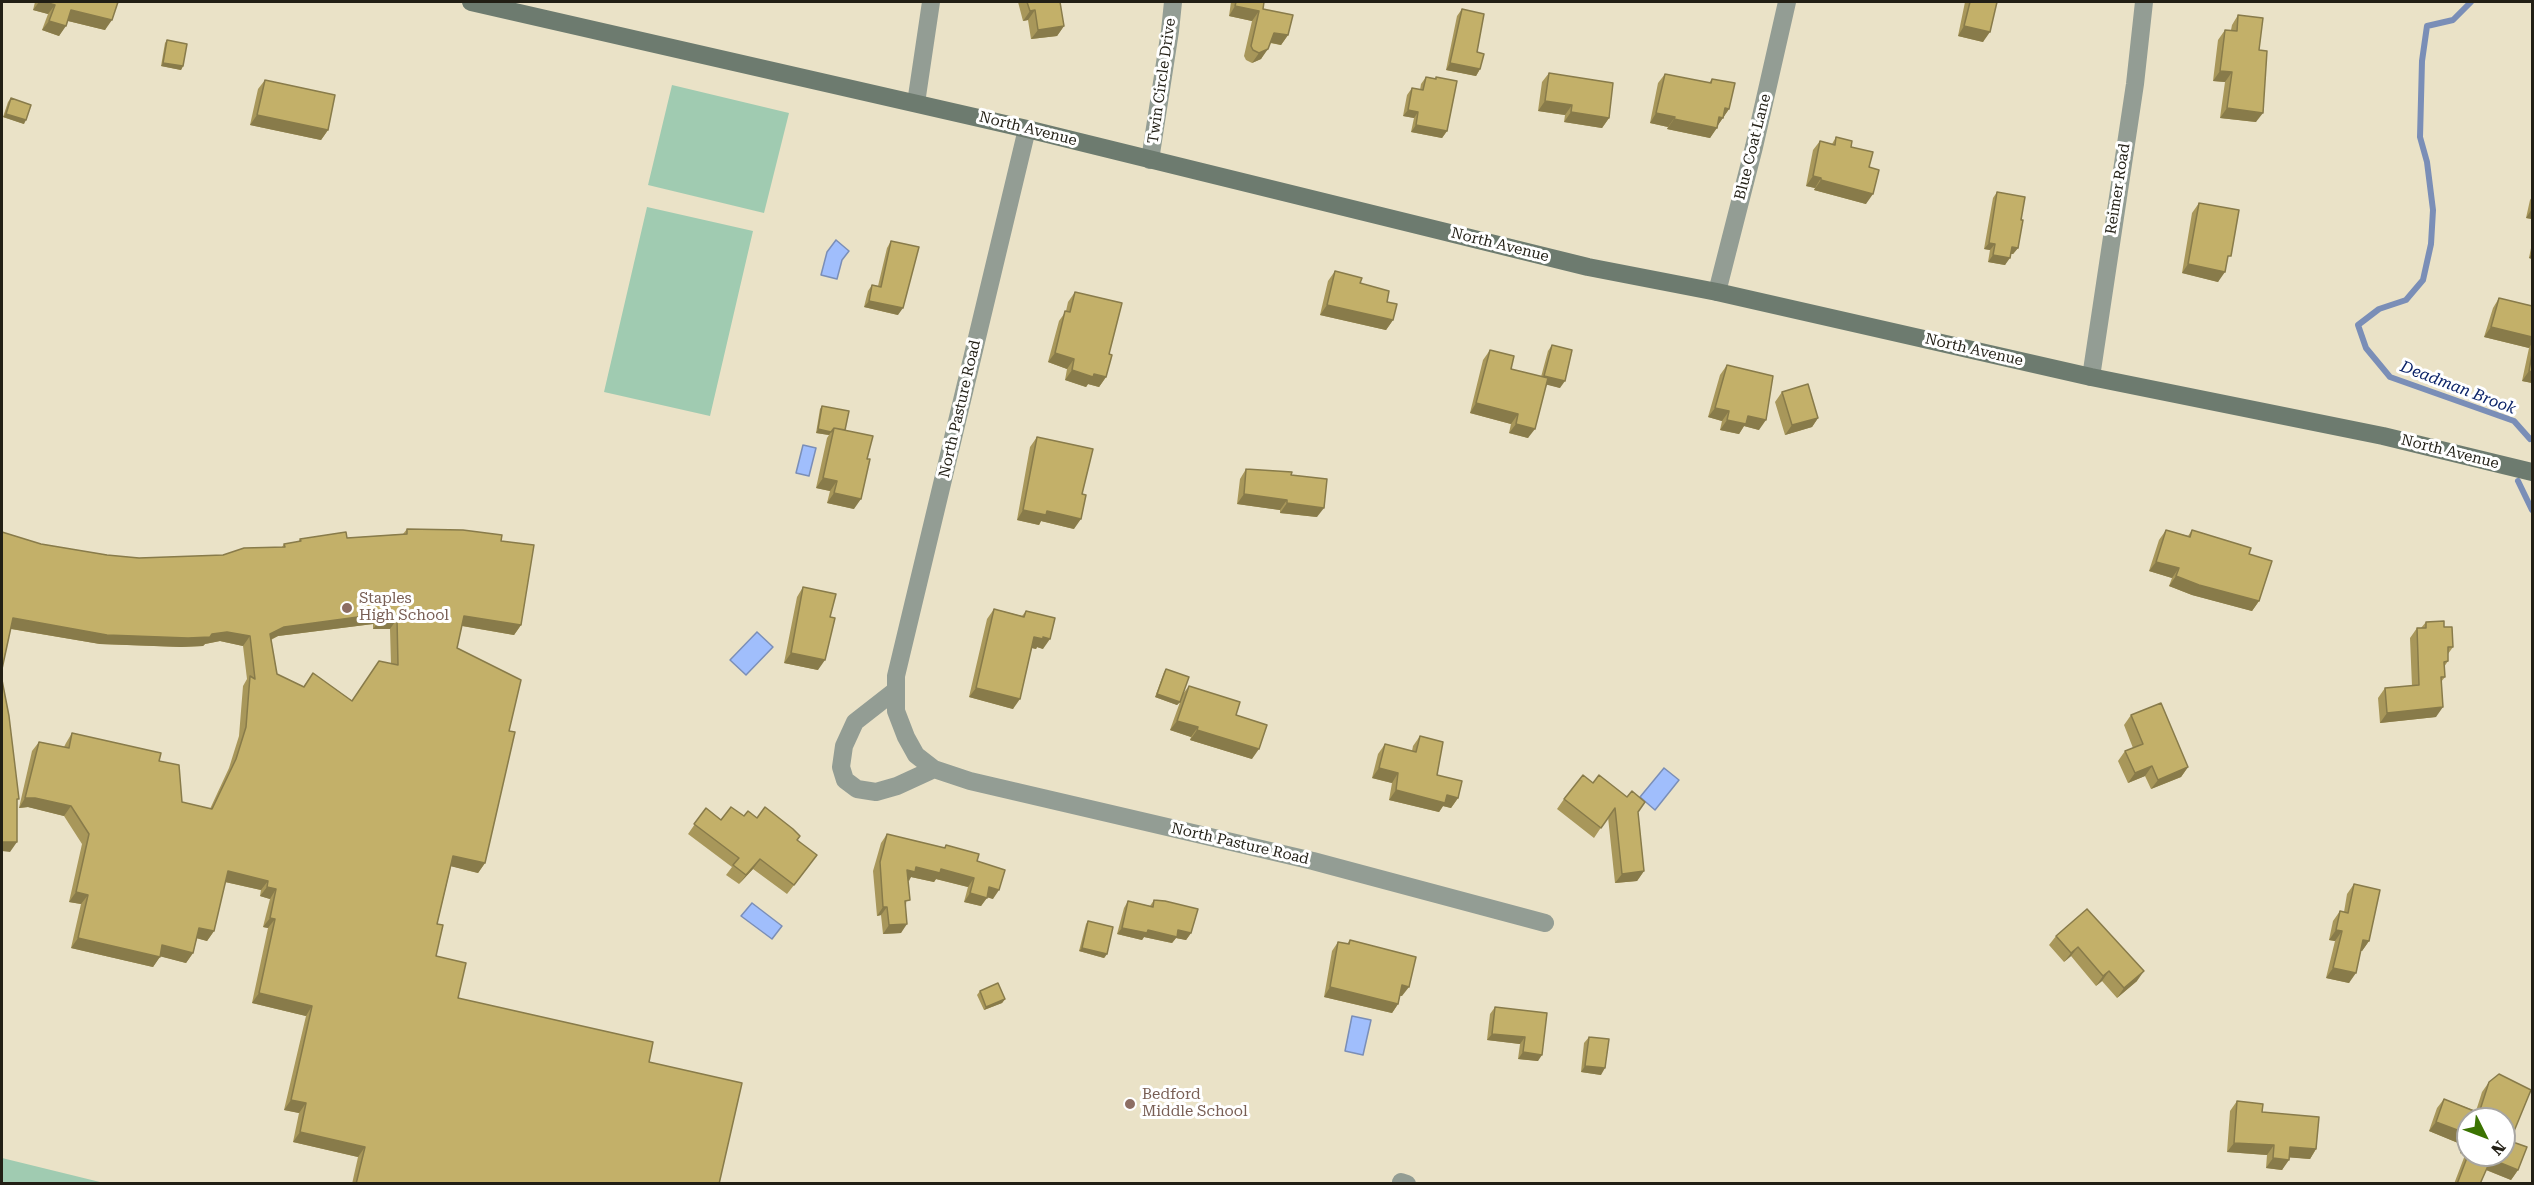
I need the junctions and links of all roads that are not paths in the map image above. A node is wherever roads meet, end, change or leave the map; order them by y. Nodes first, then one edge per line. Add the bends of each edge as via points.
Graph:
1 (471, 2) edge
2 (931, 2) edge
3 (1173, 2) edge
4 (1787, 2) edge
5 (2144, 2) edge
6 (916, 103) junction
7 (1027, 129) junction
8 (1150, 160) junction
9 (1717, 292) junction
10 (2091, 377) junction
11 (2532, 472) edge
12 (896, 690) junction
13 (934, 769) junction
14 (1545, 923) dead end

1 - 6 street, North Avenue
2 - 6 street
3 - 8 street, Twin Circle Drive
4 - 9 street, Blue Coat Lane
5 - 10 street, Reimer Road
6 - 7 street, North Avenue
7 - 8 street, North Avenue
7 - 12 street, North Pasture Road
8 - 9 street, North Avenue via 1588,267
9 - 10 street, North Avenue
10 - 11 street, North Avenue via 2383,436
12 - 13 street, North Pasture Road via 896,711 906,737 916,755
12 - 13 street via 855,722 844,746 841,767 845,780 857,789 876,792
13 - 14 street, North Pasture Road via 970,781 1313,861

